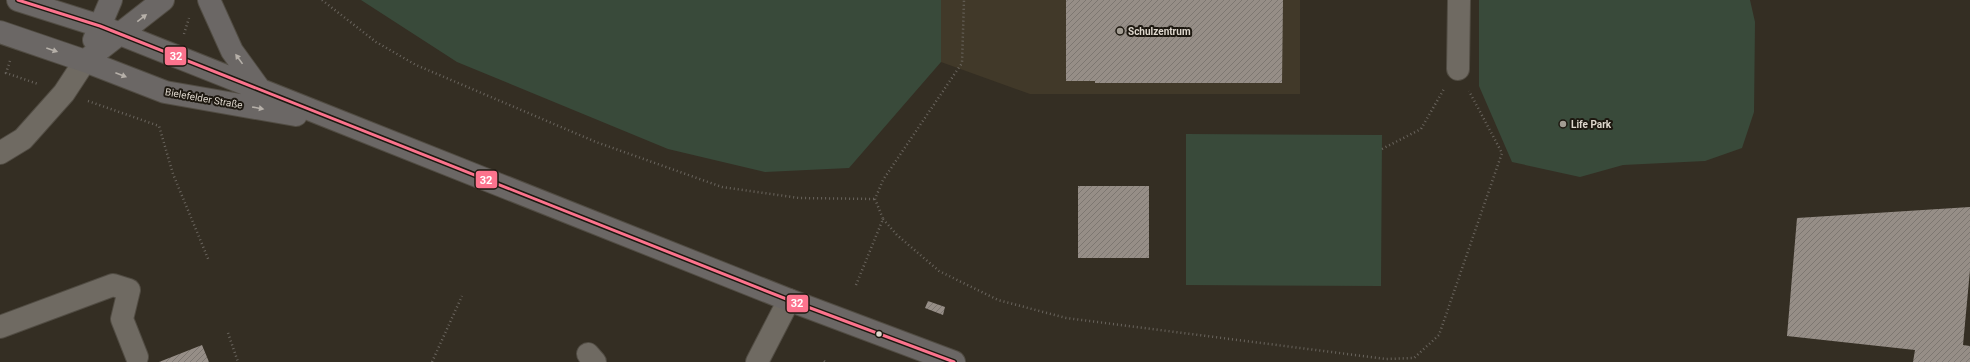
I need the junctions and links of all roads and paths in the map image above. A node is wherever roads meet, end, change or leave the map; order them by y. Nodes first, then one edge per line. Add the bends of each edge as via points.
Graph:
1 (18, 0) edge
2 (111, 0) edge
3 (163, 0) edge
4 (210, 0) edge
5 (322, 0) edge
6 (964, 0) edge
7 (1459, 0) edge
8 (100, 26) junction
9 (0, 32) edge
10 (120, 35) junction
11 (85, 61) junction
12 (1458, 69) junction
13 (261, 91) junction
14 (345, 123) junction
15 (159, 126) dead end
16 (1382, 149) dead end
17 (0, 153) edge
18 (875, 200) junction
19 (883, 220) junction
20 (209, 261) dead end
21 (856, 286) dead end
22 (462, 296) dead end
23 (789, 300) junction
24 (0, 327) edge
25 (228, 333) dead end
26 (137, 357) dead end
27 (238, 362) edge
28 (432, 362) edge
29 (757, 362) edge
30 (954, 362) edge

1 - 8 main road, Bielefelder Straße
2 - 8 main road
10 -> 3 main road
13 -> 4 main road via 232,51
5 - 18 path via 376,42 416,65 596,142 722,187 799,198
6 - 18 path via 962,63 883,180
7 - 12 street
8 - 10 main road, Bielefelder Straße
8 - 11 main road
9 -> 11 main road, Bielefelder Straße
10 - 11 main road
10 - 13 main road, Bielefelder Straße
11 -> 14 main road, Bielefelder Straße via 165,92
11 - 17 street via 64,92 23,139
12 - 16 path via 1450,78 1422,129
12 - 19 path via 1502,153 1440,335 1414,358 1386,359 1066,318 998,300 939,271
13 - 14 main road, Bielefelder Straße
14 - 23 main road, Bielefelder Straße
15 - 20 path via 173,174
18 - 19 path
19 - 21 path
22 - 28 path
23 - 29 street
23 - 30 main road, Bielefelder Straße
24 - 26 street via 112,285 129,290 122,319
25 - 27 path

